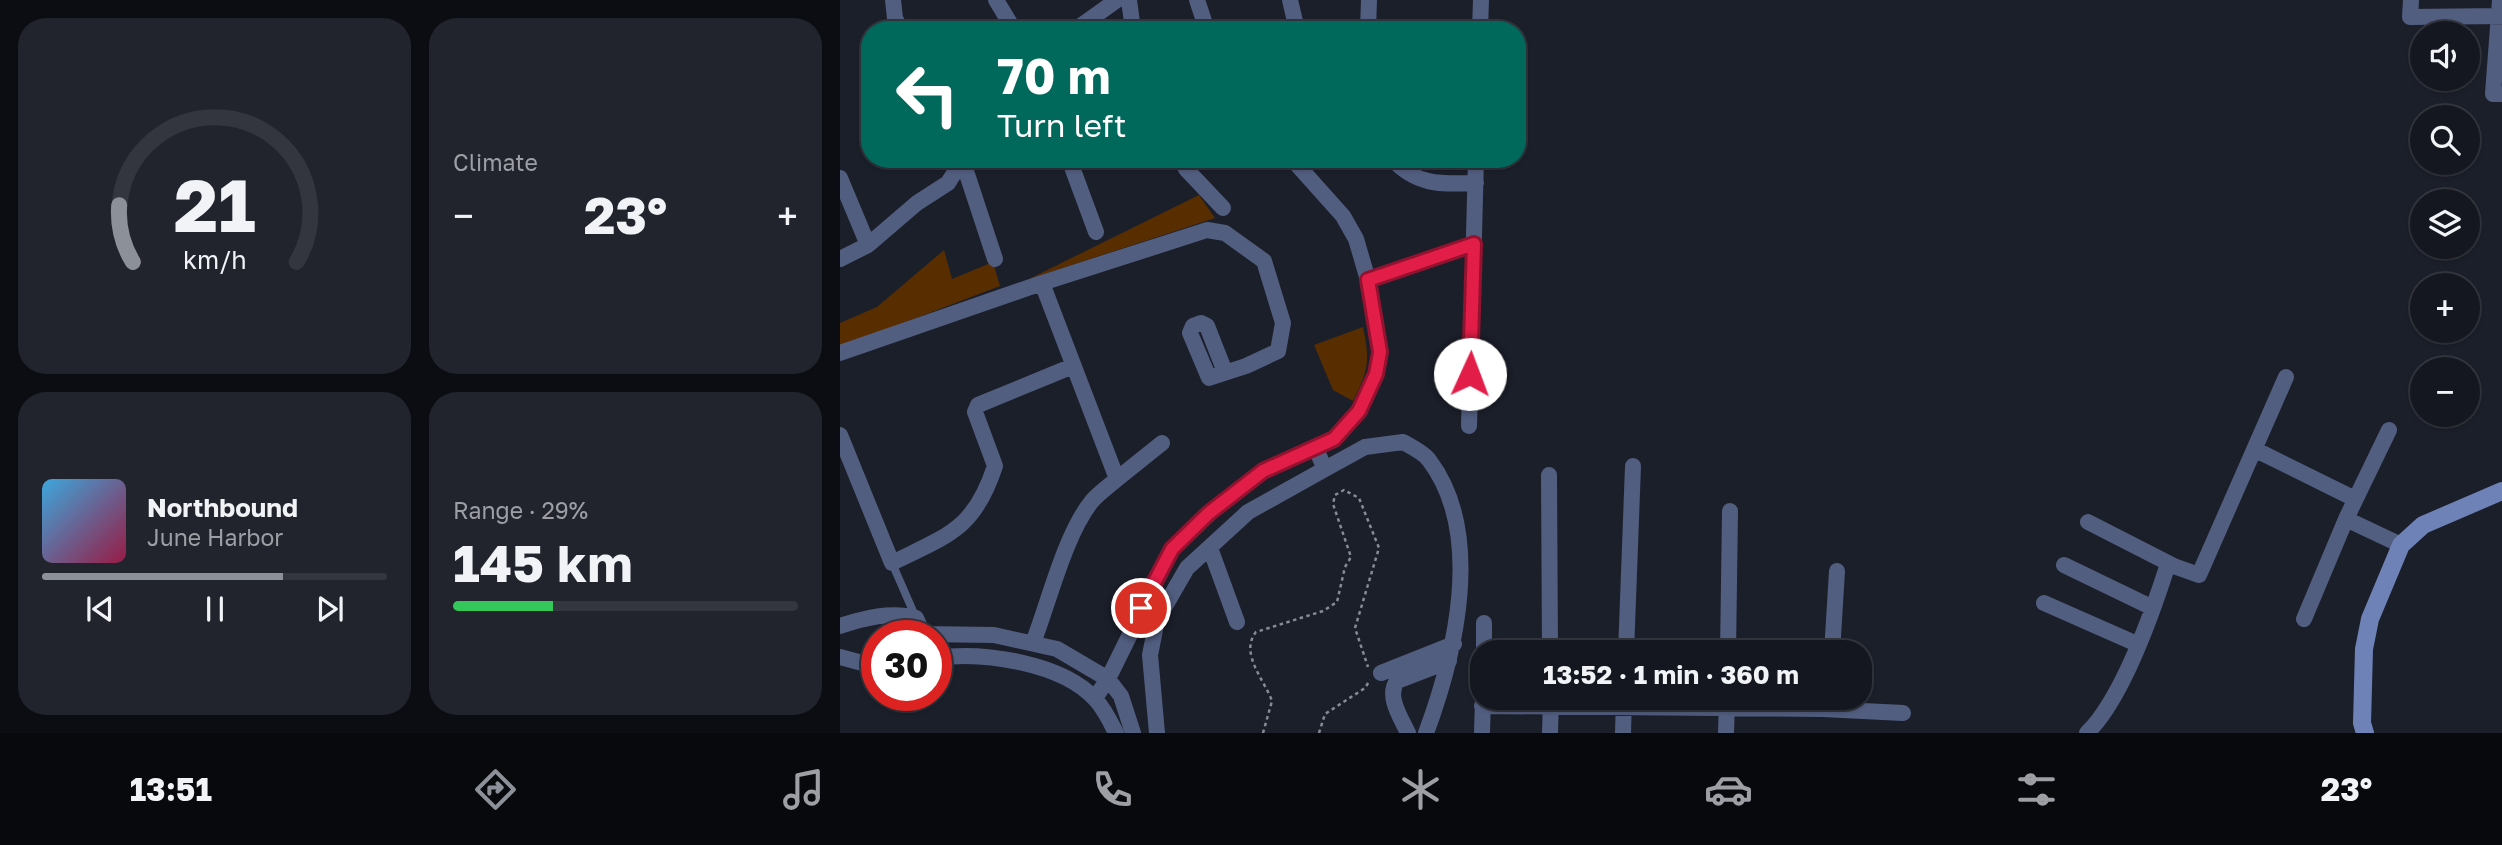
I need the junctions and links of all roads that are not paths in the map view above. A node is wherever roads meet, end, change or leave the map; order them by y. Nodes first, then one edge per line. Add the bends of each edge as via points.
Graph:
1 (893, 0) edge
2 (996, 0) edge
3 (1117, 0) edge
4 (1129, 0) edge
5 (1197, 0) edge
6 (1290, 0) edge
7 (1369, 0) edge
8 (1481, 0) edge
9 (2411, 0) edge
10 (2456, 8) edge
11 (2501, 10) edge
12 (896, 21) edge
13 (1009, 21) edge
14 (1088, 21) edge
15 (1132, 21) edge
16 (1204, 21) edge
17 (1295, 21) edge
18 (1368, 21) edge
19 (1480, 21) edge
20 (2502, 94) edge
21 (957, 168) edge
22 (965, 168) edge
23 (1072, 168) edge
24 (1186, 168) edge
25 (1300, 168) edge
26 (1401, 168) edge
27 (1476, 168) edge
28 (840, 178) edge
29 (1476, 184) junction
30 (1223, 208) dead end
31 (1096, 232) dead end
32 (1474, 244) junction
33 (868, 245) junction
34 (840, 259) edge
35 (995, 259) dead end
36 (1368, 280) junction
37 (1041, 283) junction
38 (840, 353) edge
39 (1073, 366) junction
40 (1225, 372) dead end
41 (2286, 377) dead end
42 (1469, 426) dead end
43 (2389, 430) dead end
44 (840, 435) edge
45 (1334, 439) junction
46 (1162, 443) dead end
47 (1315, 447) junction
48 (2256, 450) junction
49 (1342, 459) junction
50 (1633, 466) dead end
51 (1325, 469) junction
52 (1549, 475) dead end
53 (1117, 479) junction
54 (2502, 491) edge
55 (2355, 499) junction
56 (1730, 511) dead end
57 (2346, 519) junction
58 (2088, 522) dead end
59 (2401, 545) junction
60 (1210, 548) junction
61 (892, 563) junction
62 (2064, 565) dead end
63 (2177, 567) junction
64 (1837, 571) dead end
65 (2044, 603) dead end
66 (2152, 608) junction
67 (916, 618) joint
68 (2304, 619) dead end
69 (1237, 622) dead end
70 (1484, 623) dead end
71 (840, 626) edge
72 (952, 634) edge
73 (1484, 640) edge
74 (1550, 640) edge
75 (1626, 640) edge
76 (1728, 640) edge
77 (1833, 640) edge
78 (1033, 643) junction
79 (1454, 644) junction
80 (2137, 644) junction
81 (840, 657) edge
82 (952, 658) edge
83 (1449, 661) junction
84 (861, 663) edge
85 (1381, 673) dead end
86 (1108, 679) junction
87 (1094, 698) junction
88 (1872, 709) edge
89 (1483, 710) edge
90 (1551, 710) edge
91 (1624, 710) edge
92 (1727, 710) edge
93 (1903, 712) dead end
94 (1116, 733) edge
95 (1133, 733) edge
96 (1157, 733) edge
97 (1408, 733) edge
98 (1426, 733) edge
99 (1482, 733) edge
100 (1550, 733) edge
101 (1623, 733) edge
102 (1726, 733) edge
103 (2087, 733) edge
104 (2365, 733) edge

1 - 12 street
2 - 13 street
3 - 14 street
4 - 15 street
5 - 16 street
6 - 17 street
7 - 18 street
8 - 19 street
9 - 10 street via 2410,17
10 - 11 street
11 - 20 street via 2493,94
21 - 33 street via 948,183
22 - 35 street
23 - 31 street
24 - 30 street
25 - 36 street via 1343,216 1356,239
26 - 29 street via 1436,184
27 - 29 street
28 - 33 street
29 - 32 street
32 - 36 street
32 - 42 street
33 - 34 street
36 - 45 street via 1380,352 1376,374 1359,411
37 - 38 street
37 - 39 street
37 - 40 street via 1207,230 1225,233 1264,261 1283,323 1278,351
39 - 53 street
39 - 61 street via 978,405 975,412 995,466 980,503 951,534
41 - 48 street
43 - 55 street
44 - 61 street
45 - 47 street
45 - 49 street
46 - 53 street
47 - 51 street
47 - 86 street via 1263,471 1172,549
48 - 55 street
48 - 63 street via 2199,575
49 - 51 street
49 - 79 street via 1365,447 1404,442 1428,458 1449,496 1456,523 1460,604
50 - 75 street
51 - 60 street via 1248,512
52 - 74 street
53 - 78 street via 1092,501 1082,519 1063,557
54 - 59 street via 2423,525
55 - 57 street
56 - 76 street
57 - 59 street
57 - 68 street
58 - 63 street
59 - 104 street via 2370,619 2364,649
60 - 69 street
60 - 96 street via 1187,568 1157,620 1150,656
61 - 67 lane
62 - 66 street
63 - 66 street via 2168,564
64 - 77 street
65 - 80 street
66 - 80 street
67 - 71 street via 890,614
70 - 73 street
72 - 78 street via 994,635
78 - 86 street via 1057,649
79 - 83 street
79 - 85 street
80 - 103 street via 2110,706
81 - 84 street
82 - 87 street via 1000,658 1049,670
83 - 97 street via 1394,685 1394,700
83 - 98 street
86 - 87 street
86 - 95 street via 1121,696
87 - 94 street
88 - 93 street
89 - 99 street
90 - 100 street
91 - 101 street
92 - 102 street

